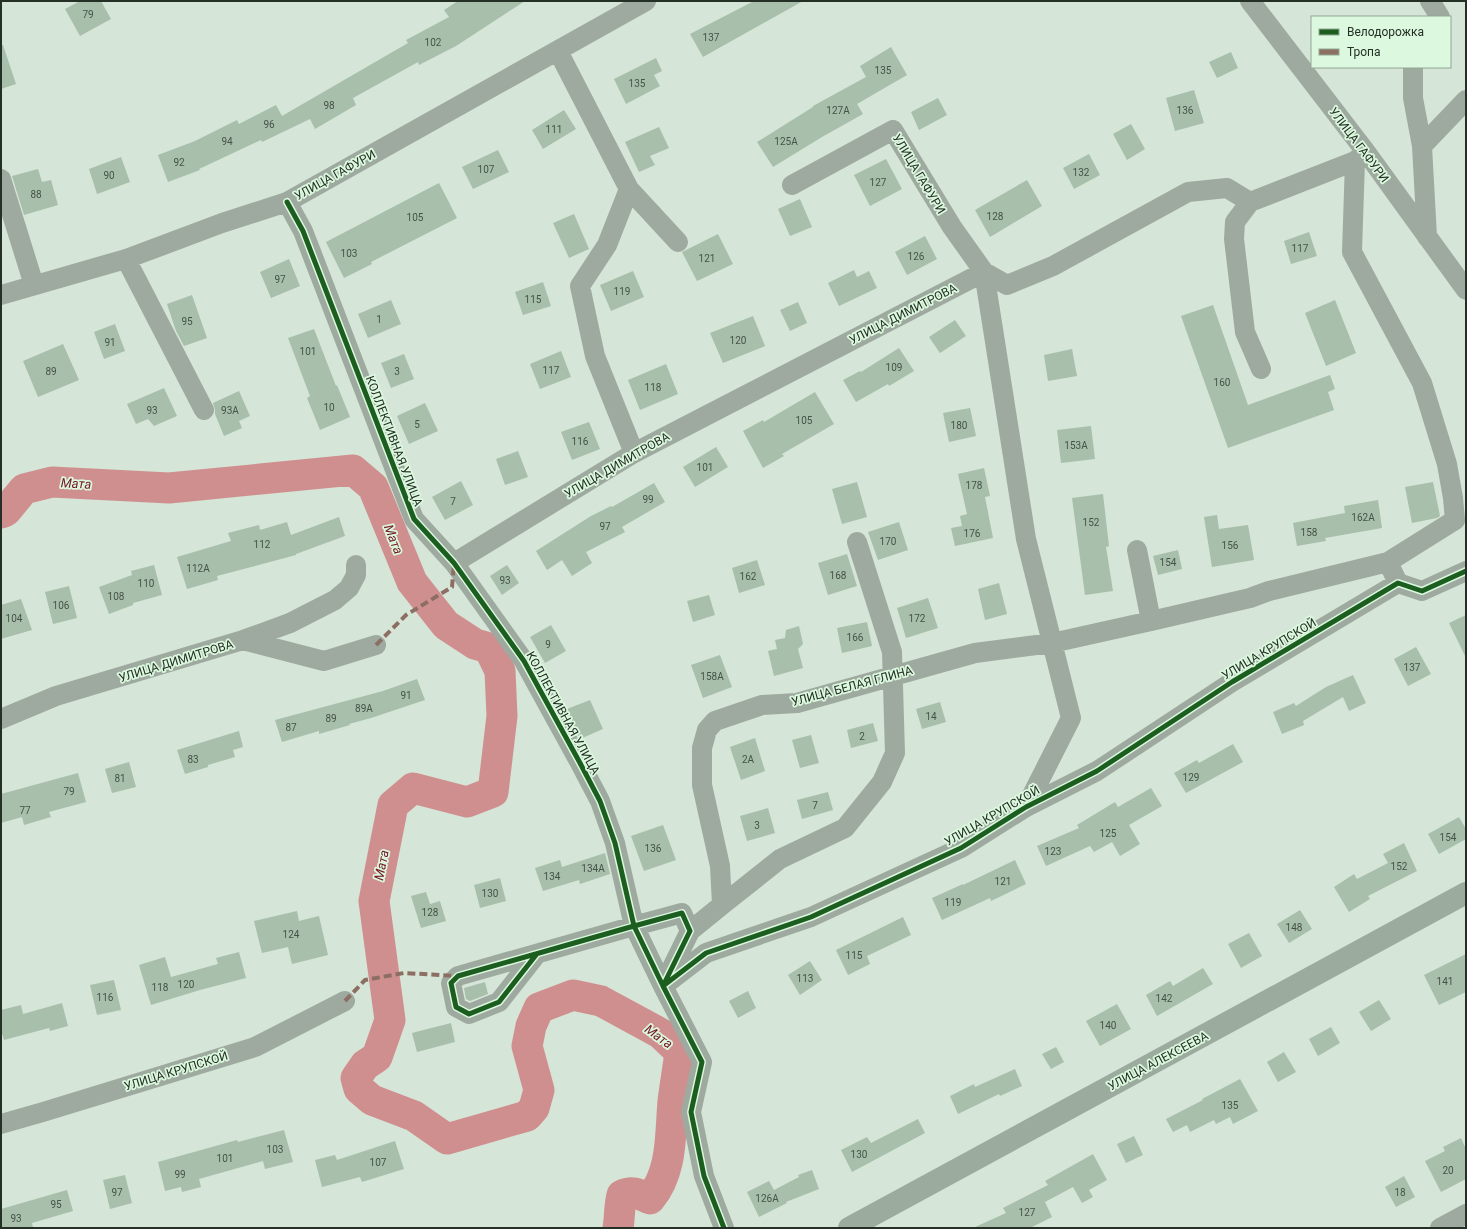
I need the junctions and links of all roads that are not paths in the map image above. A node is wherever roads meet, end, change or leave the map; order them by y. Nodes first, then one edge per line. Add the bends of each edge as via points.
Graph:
1 (646, 1) edge
2 (1250, 1) edge
3 (1430, 1) edge
4 (1439, 16) edge
5 (558, 51) junction
6 (1413, 68) edge
7 (1466, 100) edge
8 (1422, 146) junction
9 (1360, 157) junction
10 (1, 179) edge
11 (792, 185) dead end
12 (629, 189) junction
13 (287, 202) junction
14 (1250, 202) junction
15 (1426, 237) junction
16 (678, 242) dead end
17 (126, 259) junction
18 (984, 272) junction
19 (34, 285) junction
20 (1466, 290) edge
21 (1, 295) edge
22 (1261, 369) dead end
23 (204, 410) dead end
24 (634, 453) junction
25 (1460, 499) edge
26 (857, 542) dead end
27 (1137, 550) dead end
28 (454, 562) junction
29 (1388, 562) junction
30 (356, 565) dead end
31 (1466, 571) edge
32 (1398, 582) junction
33 (1151, 621) junction
34 (243, 640) junction
35 (1052, 643) junction
36 (376, 645) dead end
37 (893, 676) junction
38 (1, 719) edge
39 (1026, 807) junction
40 (1466, 893) edge
41 (722, 905) junction
42 (634, 926) junction
43 (690, 931) junction
44 (536, 955) dead end
45 (663, 986) junction
46 (345, 1001) dead end
47 (1, 1124) edge
48 (1466, 1214) edge
49 (724, 1228) edge
50 (850, 1228) edge
51 (1440, 1228) edge

1 - 5 street, УЛИЦА ГАФУРИ
2 - 9 street, УЛИЦА ГАФУРИ
3 - 4 street
5 - 12 street
5 - 13 street, УЛИЦА ГАФУРИ
6 - 8 street via 1413,98
7 - 8 street
8 - 15 street
9 - 14 street
9 - 15 street, УЛИЦА ГАФУРИ
9 - 25 street via 1352,252 1422,383 1446,464
10 - 19 street
11 - 18 street, УЛИЦА ГАФУРИ via 893,130 952,227
12 - 16 street
12 - 24 street via 607,245 580,286 596,356
13 - 17 street, УЛИЦА ГАФУРИ
13 - 28 street, КОЛЛЕКТИВНАЯ УЛИЦА via 303,231 414,519
14 - 18 street via 1227,188 1188,192 1053,266 1007,284
14 - 22 street via 1235,222 1234,239 1245,332
15 - 20 street, УЛИЦА ГАФУРИ
17 - 19 street, УЛИЦА ГАФУРИ
17 - 23 street
18 - 24 street, УЛИЦА ДИМИТРОВА
18 - 35 street via 1026,538
19 - 21 street, УЛИЦА ГАФУРИ
24 - 28 street, УЛИЦА ДИМИТРОВА
25 - 29 street, УЛИЦА БЕЛАЯ ГЛИНА via 1455,520
26 - 37 street via 892,652
27 - 33 street
28 - 42 street, КОЛЛЕКТИВНАЯ УЛИЦА via 524,661 600,801 615,843
29 - 32 street
29 - 33 street, УЛИЦА БЕЛАЯ ГЛИНА
30 - 34 street via 356,575 349,588 335,600 290,623
31 - 32 street via 1422,591
32 - 39 street, УЛИЦА КРУПСКОЙ via 1232,682 1097,771
33 - 35 street, УЛИЦА БЕЛАЯ ГЛИНА
34 - 36 street, УЛИЦА ДИМИТРОВА via 324,661
34 - 38 street, УЛИЦА ДИМИТРОВА via 56,696
35 - 37 street, УЛИЦА БЕЛАЯ ГЛИНА via 975,653
35 - 39 street via 1071,718
37 - 41 street via 895,753 882,782 845,828 780,859
37 - 41 street, УЛИЦА БЕЛАЯ ГЛИНА via 797,703 762,705 715,722 707,730 702,748 702,785 720,866
39 - 45 street, УЛИЦА КРУПСКОЙ via 961,848 811,917 706,952
40 - 50 main road, УЛИЦА АЛЕКСЕЕВА
41 - 43 street
42 - 43 street via 682,913
42 - 44 street
42 - 45 street
43 - 45 street
45 - 49 street via 702,1062 691,1112 704,1176
46 - 47 street, УЛИЦА КРУПСКОЙ via 255,1047
48 - 51 street

